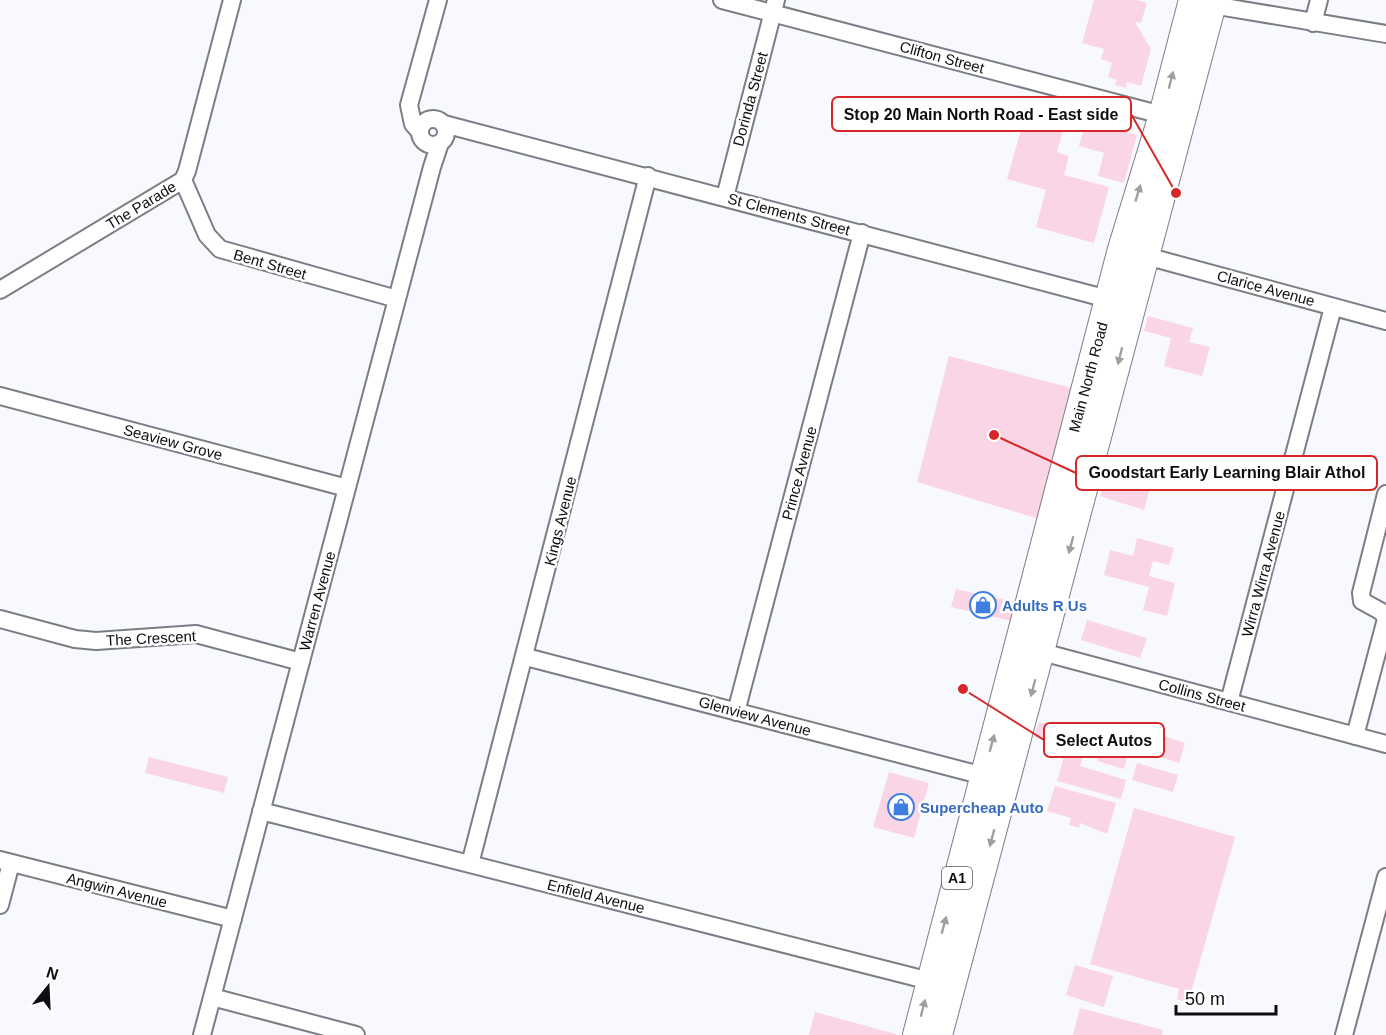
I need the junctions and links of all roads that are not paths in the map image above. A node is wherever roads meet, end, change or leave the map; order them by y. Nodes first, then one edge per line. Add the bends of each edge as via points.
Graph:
1 (232, 0) edge
2 (438, 0) edge
3 (722, 0) edge
4 (1319, 0) edge
5 (1206, 2) edge
6 (775, 7) edge
7 (1313, 23) junction
8 (1386, 34) edge
9 (1172, 117) junction
10 (434, 133) junction
11 (648, 176) junction
12 (183, 180) junction
13 (724, 197) junction
14 (862, 233) junction
15 (1121, 249) junction
16 (1146, 256) junction
17 (0, 290) edge
18 (397, 299) junction
19 (1108, 299) junction
20 (1333, 306) junction
21 (1386, 321) edge
22 (0, 396) edge
23 (347, 488) junction
24 (1386, 494) edge
25 (0, 619) edge
26 (1018, 646) junction
27 (1042, 652) junction
28 (526, 657) junction
29 (301, 662) junction
30 (1230, 702) junction
31 (736, 712) junction
32 (1355, 736) junction
33 (1386, 744) edge
34 (995, 779) junction
35 (261, 811) junction
36 (6, 862) edge
37 (470, 864) junction
38 (1386, 877) edge
39 (0, 905) edge
40 (233, 919) junction
41 (941, 984) junction
42 (212, 997) junction
43 (202, 1035) edge
44 (356, 1035) edge
45 (916, 1035) edge
46 (939, 1035) edge
47 (1344, 1035) edge

1 - 12 street, The Parade
2 - 10 street via 412,98
3 - 6 street, Clifton Street
4 - 7 street
5 - 7 street
5 - 9 highway, Main North Road / A1
6 - 9 street, Clifton Street
6 - 13 street, Dorinda Street
7 - 8 street
15 -> 9 highway, Main North Road / A1
9 - 16 highway, Main North Road / A1
10 - 11 street, St Clements Street via 468,131
10 - 18 street, Warren Avenue via 432,167
11 - 13 street, St Clements Street
11 - 28 street, Kings Avenue
12 - 17 street, The Parade
12 - 18 street, Bent Street via 207,236 220,249
13 - 14 street, St Clements Street
14 - 19 street, St Clements Street
14 - 31 street, Prince Avenue
15 - 16 highway
15 - 19 highway, Main North Road / A1
16 - 20 street, Clarice Avenue
16 -> 27 highway, Main North Road / A1
18 - 23 street, Warren Avenue
19 - 26 highway, Main North Road / A1
20 - 21 street, Clarice Avenue
20 - 30 street, Wirra Wirra Avenue
22 - 23 street, Seaview Grove
23 - 29 street, Warren Avenue
24 - 32 street via 1361,593 1362,601 1382,612 1386,619
25 - 29 street, The Crescent via 96,641 196,634
26 - 27 highway, Collins Street
34 -> 26 highway, Main North Road / A1
27 - 30 street, Collins Street
27 -> 34 highway, Main North Road / A1
28 - 31 street, Glenview Avenue
28 - 37 street, Kings Avenue
29 - 35 street, Warren Avenue
30 - 32 street, Collins Street
31 - 34 street, Glenview Avenue
32 - 33 street, Collins Street
34 - 41 highway, Main North Road / A1
35 - 37 street, Enfield Avenue
35 - 40 street, Warren Avenue
36 - 39 street
36 - 40 street, Angwin Avenue
37 - 41 street, Enfield Avenue
38 - 47 street
40 - 42 street, Warren Avenue
45 -> 41 highway, Main North Road / A1
41 - 46 highway, Main North Road / A1
42 - 43 street, Warren Avenue
42 - 44 street

